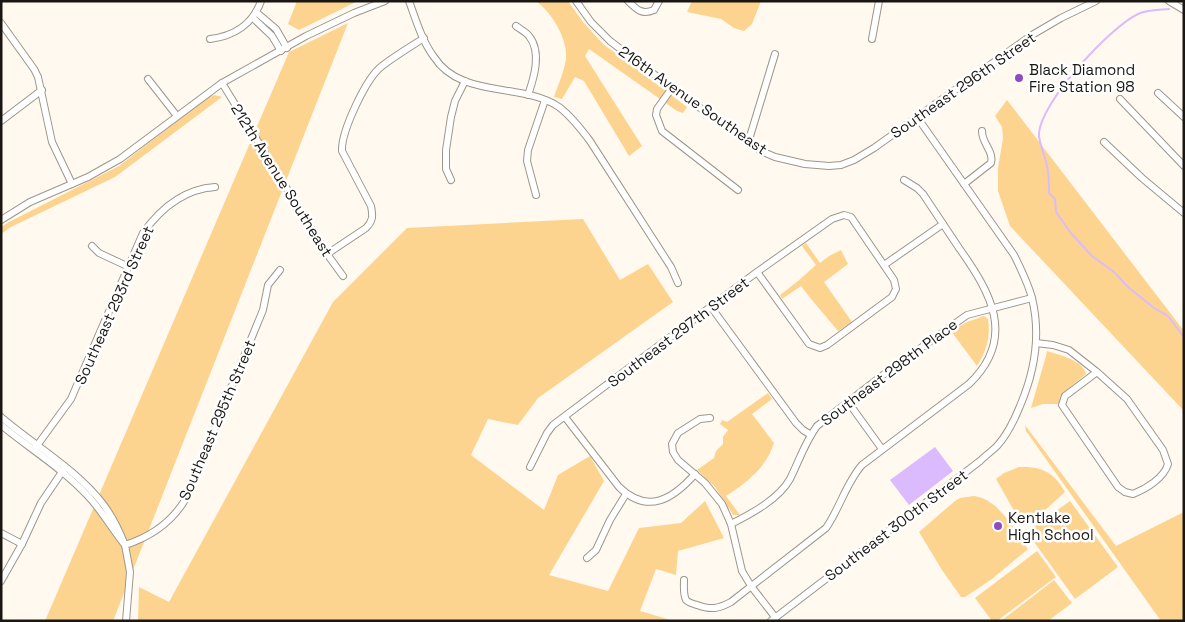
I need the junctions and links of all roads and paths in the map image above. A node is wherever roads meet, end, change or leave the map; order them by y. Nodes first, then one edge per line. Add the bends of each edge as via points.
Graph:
1 (261, 1) edge
2 (385, 1) edge
3 (409, 1) edge
4 (576, 1) edge
5 (628, 1) edge
6 (659, 1) edge
7 (880, 1) edge
8 (1096, 1) edge
9 (1170, 1) edge
10 (1184, 10) edge
11 (255, 15) junction
12 (1, 23) edge
13 (516, 26) dead end
14 (424, 38) junction
15 (210, 39) dead end
16 (872, 39) dead end
17 (284, 49) junction
18 (775, 54) dead end
19 (148, 80) dead end
20 (465, 81) junction
21 (222, 83) junction
22 (672, 88) junction
23 (42, 90) junction
24 (1158, 93) dead end
25 (528, 95) junction
26 (1120, 99) dead end
27 (544, 100) junction
28 (177, 116) junction
29 (917, 117) junction
30 (1184, 117) edge
31 (1, 121) edge
32 (982, 131) dead end
33 (1104, 142) dead end
34 (748, 143) junction
35 (829, 166) joint
36 (1184, 166) edge
37 (451, 180) dead end
38 (904, 180) dead end
39 (72, 184) junction
40 (964, 184) junction
41 (216, 187) dead end
42 (738, 190) dead end
43 (536, 195) dead end
44 (1184, 213) edge
45 (1, 220) edge
46 (943, 224) junction
47 (92, 246) dead end
48 (327, 254) junction
49 (884, 265) junction
50 (129, 267) junction
51 (280, 270) dead end
52 (758, 272) junction
53 (343, 276) dead end
54 (678, 283) dead end
55 (1032, 298) junction
56 (711, 307) junction
57 (993, 308) junction
58 (1036, 343) junction
59 (1097, 372) junction
60 (848, 402) junction
61 (1, 417) edge
62 (565, 417) junction
63 (710, 418) dead end
64 (1, 425) edge
65 (810, 435) junction
66 (36, 448) junction
67 (882, 449) junction
68 (530, 468) dead end
69 (64, 470) junction
70 (695, 474) junction
71 (626, 494) junction
72 (731, 524) junction
73 (1, 533) edge
74 (22, 544) junction
75 (125, 545) junction
76 (587, 558) dead end
77 (684, 580) dead end
78 (1, 581) edge
79 (751, 586) junction
80 (773, 619) edge
81 (126, 621) edge

1 - 11 street
2 - 17 street
3 - 14 street
4 - 22 street, 216th Avenue Southeast via 610,41
5 - 6 street via 644,12 656,7
7 - 16 street
8 - 29 street, Southeast 296th Street via 1032,35
9 - 10 street
11 - 15 street via 224,37
11 - 17 street
12 - 23 street via 34,69
13 - 25 street via 530,37 535,49 533,80
14 - 20 street via 434,58
14 - 48 street via 373,74 351,116 341,146 343,157 373,215 366,228
17 - 21 street
18 - 34 street
19 - 28 street
20 - 25 street
20 - 37 street via 455,101 447,142 446,169
21 - 28 street
21 - 48 street, 212th Avenue Southeast
22 - 34 street, 216th Avenue Southeast
22 - 42 street via 657,109 662,131
23 - 31 street
23 - 39 street via 52,142
24 - 30 street
25 - 27 street
26 - 36 street
27 - 43 street via 527,161
27 - 54 street via 559,107 590,141
28 - 39 street via 120,159
29 - 35 street, Southeast 296th Street via 854,160
29 - 40 street, Southeast 300th Street
32 - 40 street via 992,160 988,167
33 - 44 street
34 - 35 street, 216th Avenue Southeast via 775,157
38 - 46 street via 917,188
39 - 45 street via 30,202
40 - 55 street, Southeast 300th Street via 1014,255
41 - 50 street, Southeast 293rd Street via 181,196 153,219 143,233
46 - 49 street
46 - 57 street via 980,277
47 - 50 street via 99,254
48 - 53 street, 212th Avenue Southeast
49 - 52 street, Southeast 297th Street via 851,217 844,215 827,222
49 - 52 street via 894,280 896,289 892,297 820,348 809,344
50 - 66 street, Southeast 293rd Street via 71,399
51 - 75 street, Southeast 295th Street via 268,285 263,310 185,500 160,528
52 - 56 street, Southeast 297th Street
55 - 57 street, Southeast 298th Place
55 - 58 street, Southeast 300th Street
56 - 62 street, Southeast 297th Street
56 - 65 street via 796,423
57 - 60 street, Southeast 298th Place via 976,311 959,320
57 - 67 street via 993,344 978,375
58 - 59 street via 1069,350
58 - 80 street, Southeast 300th Street via 1031,378 1014,422 997,445
59 - 59 street via 1127,399 1167,459 1168,464 1161,476 1138,492 1129,494 1121,491 1064,409 1065,396
60 - 65 street, Southeast 298th Place
60 - 67 street
61 - 66 street
62 - 68 street, Southeast 297th Street via 546,433
62 - 71 street
63 - 70 street via 696,421 678,433 672,444 675,455
64 - 66 street
65 - 72 street, Southeast 298th Place via 784,487 753,513
66 - 69 street
67 - 79 street via 855,473 826,528
69 - 74 street via 41,503
69 - 75 street via 79,479 104,504
70 - 71 street via 664,500 641,500
70 - 72 street via 717,497
71 - 76 street via 596,550
72 - 79 street via 742,571
73 - 74 street
74 - 78 street
75 - 81 street via 130,572
77 - 79 street via 687,601 709,609 718,609
79 - 80 street

